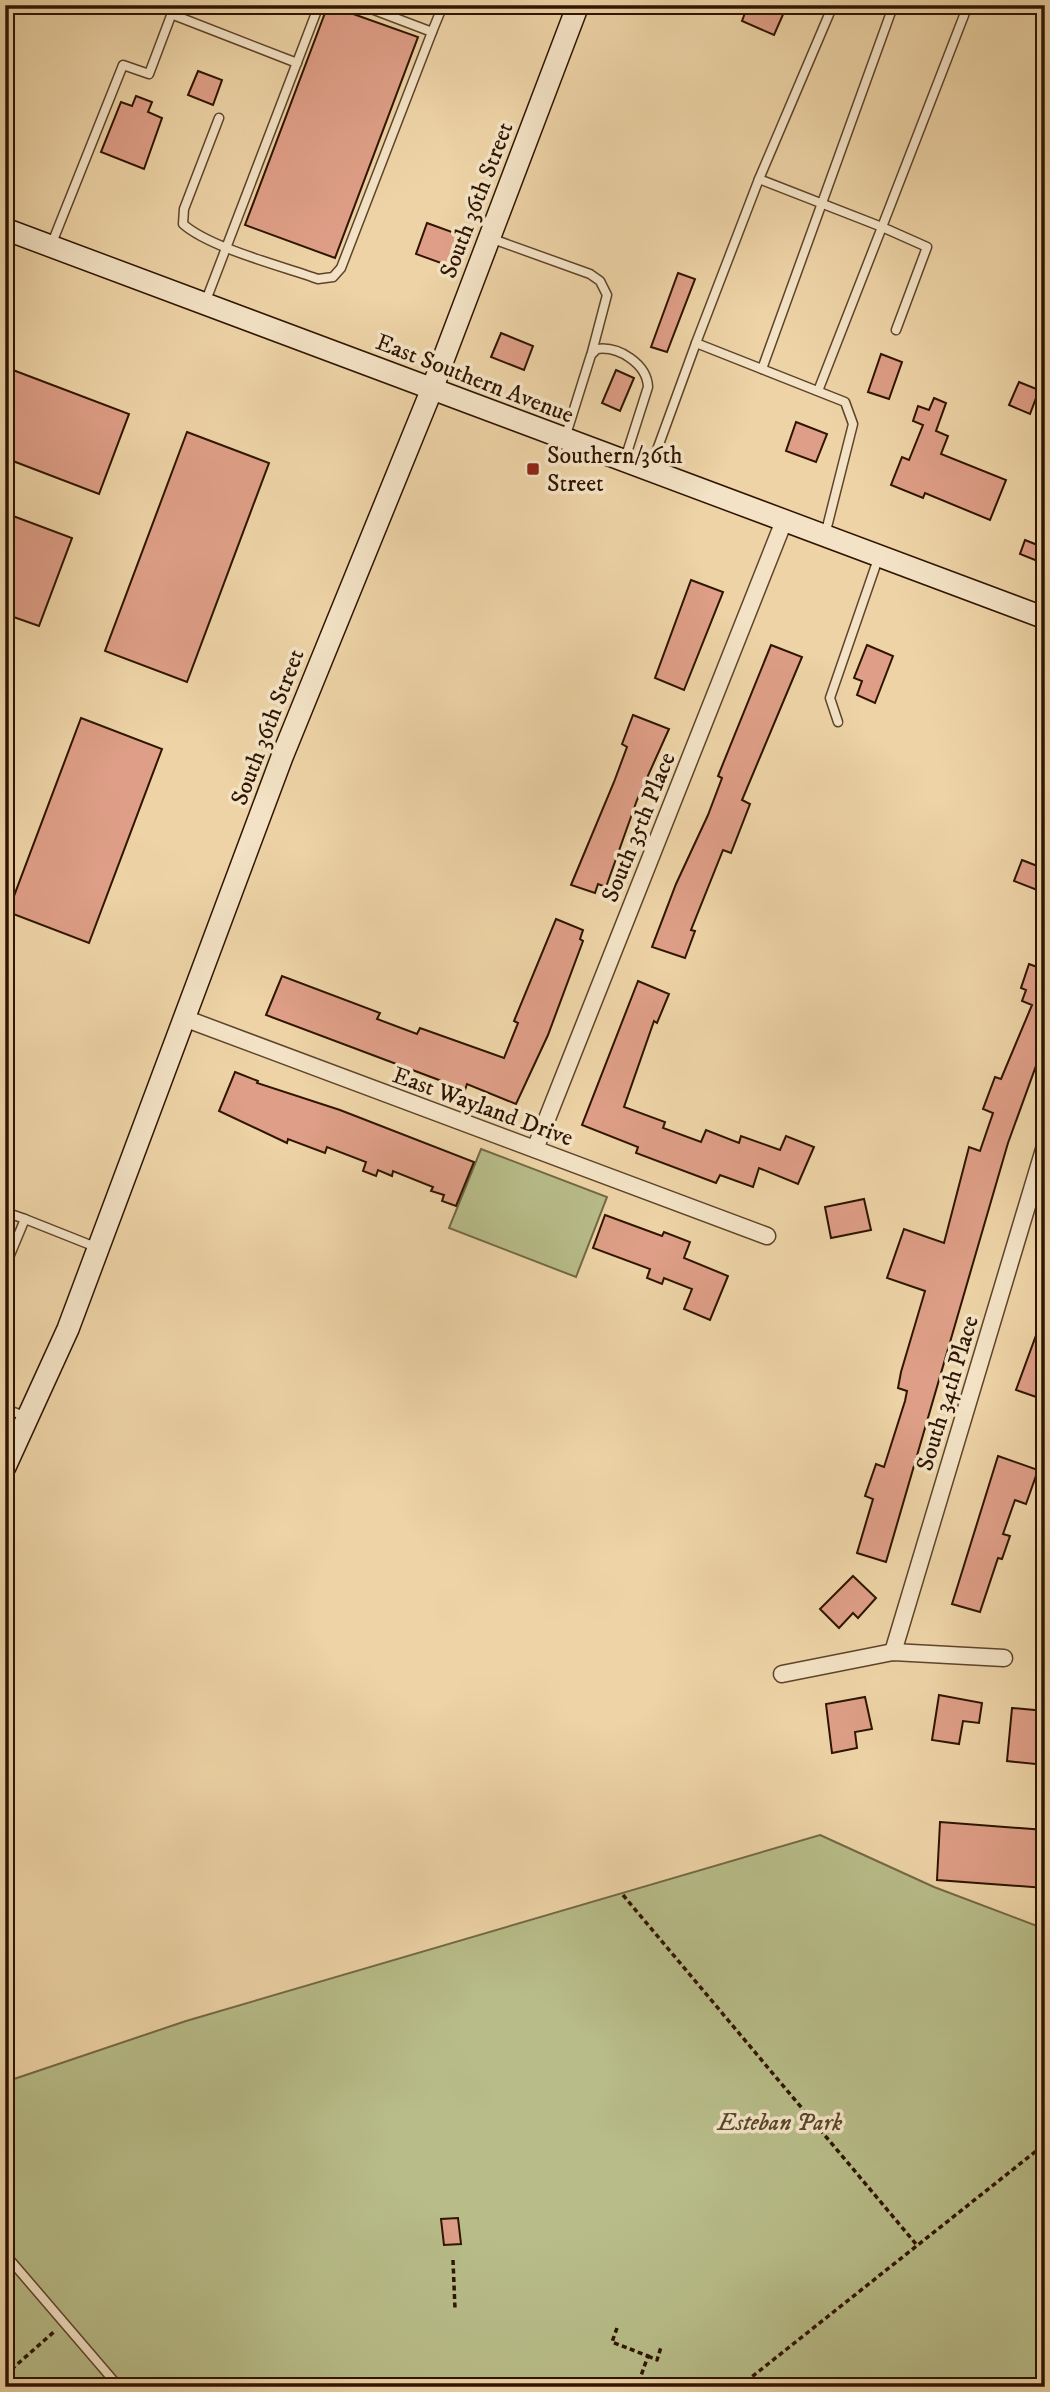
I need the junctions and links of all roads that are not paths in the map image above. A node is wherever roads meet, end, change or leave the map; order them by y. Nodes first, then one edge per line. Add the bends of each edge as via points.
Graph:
1 (175, 5) edge
2 (319, 5) edge
3 (361, 5) edge
4 (443, 5) edge
5 (578, 5) edge
6 (833, 5) edge
7 (877, 5) edge
8 (968, 5) edge
9 (894, 8) edge
10 (171, 14) junction
11 (432, 32) junction
12 (297, 63) junction
13 (219, 118) dead end
14 (759, 179) junction
15 (824, 204) junction
16 (882, 227) junction
17 (5, 229) edge
18 (489, 237) junction
19 (51, 246) junction
20 (228, 246) junction
21 (205, 304) junction
22 (896, 330) dead end
23 (696, 343) junction
24 (591, 355) junction
25 (762, 369) junction
26 (432, 389) junction
27 (818, 391) junction
28 (565, 440) junction
29 (624, 462) junction
30 (649, 472) junction
31 (784, 521) junction
32 (824, 536) junction
33 (879, 556) junction
34 (1045, 618) edge
35 (838, 722) dead end
36 (184, 1018) junction
37 (1045, 1146) edge
38 (535, 1149) junction
39 (5, 1212) edge
40 (25, 1219) junction
41 (766, 1236) dead end
42 (98, 1248) junction
43 (5, 1267) edge
44 (5, 1409) edge
45 (27, 1417) junction
46 (5, 1467) edge
47 (893, 1652) junction
48 (1004, 1658) dead end
49 (782, 1674) dead end
50 (5, 2254) edge
51 (119, 2387) edge

1 - 10 lane
2 - 12 lane
3 - 11 lane
4 - 11 lane
5 - 18 street, South 36th Street
6 - 14 lane
7 - 9 lane
8 - 16 lane
9 - 15 lane
10 - 12 lane
10 - 19 lane via 149,74 123,65
11 - 20 lane via 341,268 333,277 318,279
12 - 20 lane
13 - 20 lane via 184,209 183,224
14 - 15 lane
14 - 23 lane
15 - 16 lane
15 - 25 lane
16 - 22 lane via 927,247
16 - 27 lane
17 - 19 street, East Southern Avenue
18 - 24 lane via 600,281 607,295
18 - 26 street, South 36th Street
19 - 21 street, East Southern Avenue
20 - 21 lane
21 - 26 street, East Southern Avenue
23 - 25 lane
23 - 30 lane
24 - 28 lane
24 - 29 lane via 597,349 620,351 648,379
25 - 27 lane
26 - 28 street, East Southern Avenue
26 - 36 street, South 36th Street via 282,757
27 - 32 lane via 845,402 853,424
28 - 29 street, East Southern Avenue
29 - 30 street, East Southern Avenue
30 - 31 street, East Southern Avenue
31 - 32 street, East Southern Avenue
31 - 38 street, South 35th Place
32 - 33 street, East Southern Avenue
33 - 34 street, East Southern Avenue
33 - 35 lane via 830,698
36 - 38 street, East Wayland Drive
36 - 42 street, South 36th Street
37 - 47 street, South 34th Place
38 - 41 street, East Wayland Drive
39 - 40 lane
40 - 42 lane
40 - 43 lane
42 - 45 street, South 36th Street via 68,1329
44 - 45 lane
45 - 46 street, South 36th Street
47 - 48 street
47 - 49 street
50 - 51 lane

